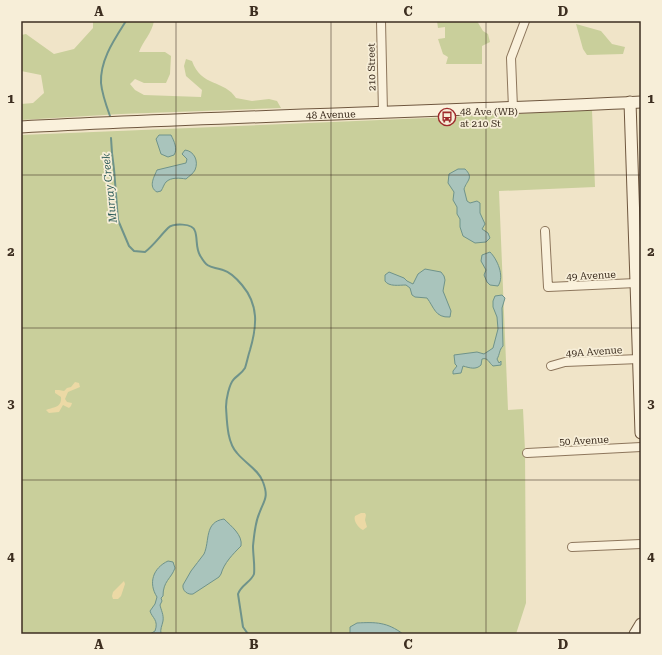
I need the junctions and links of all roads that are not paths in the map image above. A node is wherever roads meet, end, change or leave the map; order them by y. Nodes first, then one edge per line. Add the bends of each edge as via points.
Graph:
1 (380, 21) edge
2 (525, 21) edge
3 (636, 102) edge
4 (513, 108) junction
5 (383, 113) junction
6 (21, 127) edge
7 (637, 192) edge
8 (545, 231) dead end
9 (636, 283) junction
10 (639, 358) junction
11 (551, 366) dead end
12 (640, 402) edge
13 (641, 433) edge
14 (641, 447) edge
15 (527, 453) dead end
16 (641, 544) edge
17 (572, 547) dead end
18 (641, 624) edge
19 (635, 634) edge

1 - 5 street, 210 Street
2 - 4 street via 511,58
3 - 4 main road, 48 Avenue
3 - 7 main road
4 - 5 main road, 48 Avenue
5 - 6 main road, 48 Avenue
7 - 9 main road
8 - 9 street, 49 Avenue via 548,287
9 - 10 main road
10 - 11 street, 49A Avenue via 565,362
10 - 12 main road
12 - 13 main road
14 - 15 street, 50 Avenue
16 - 17 street
18 - 19 main road

